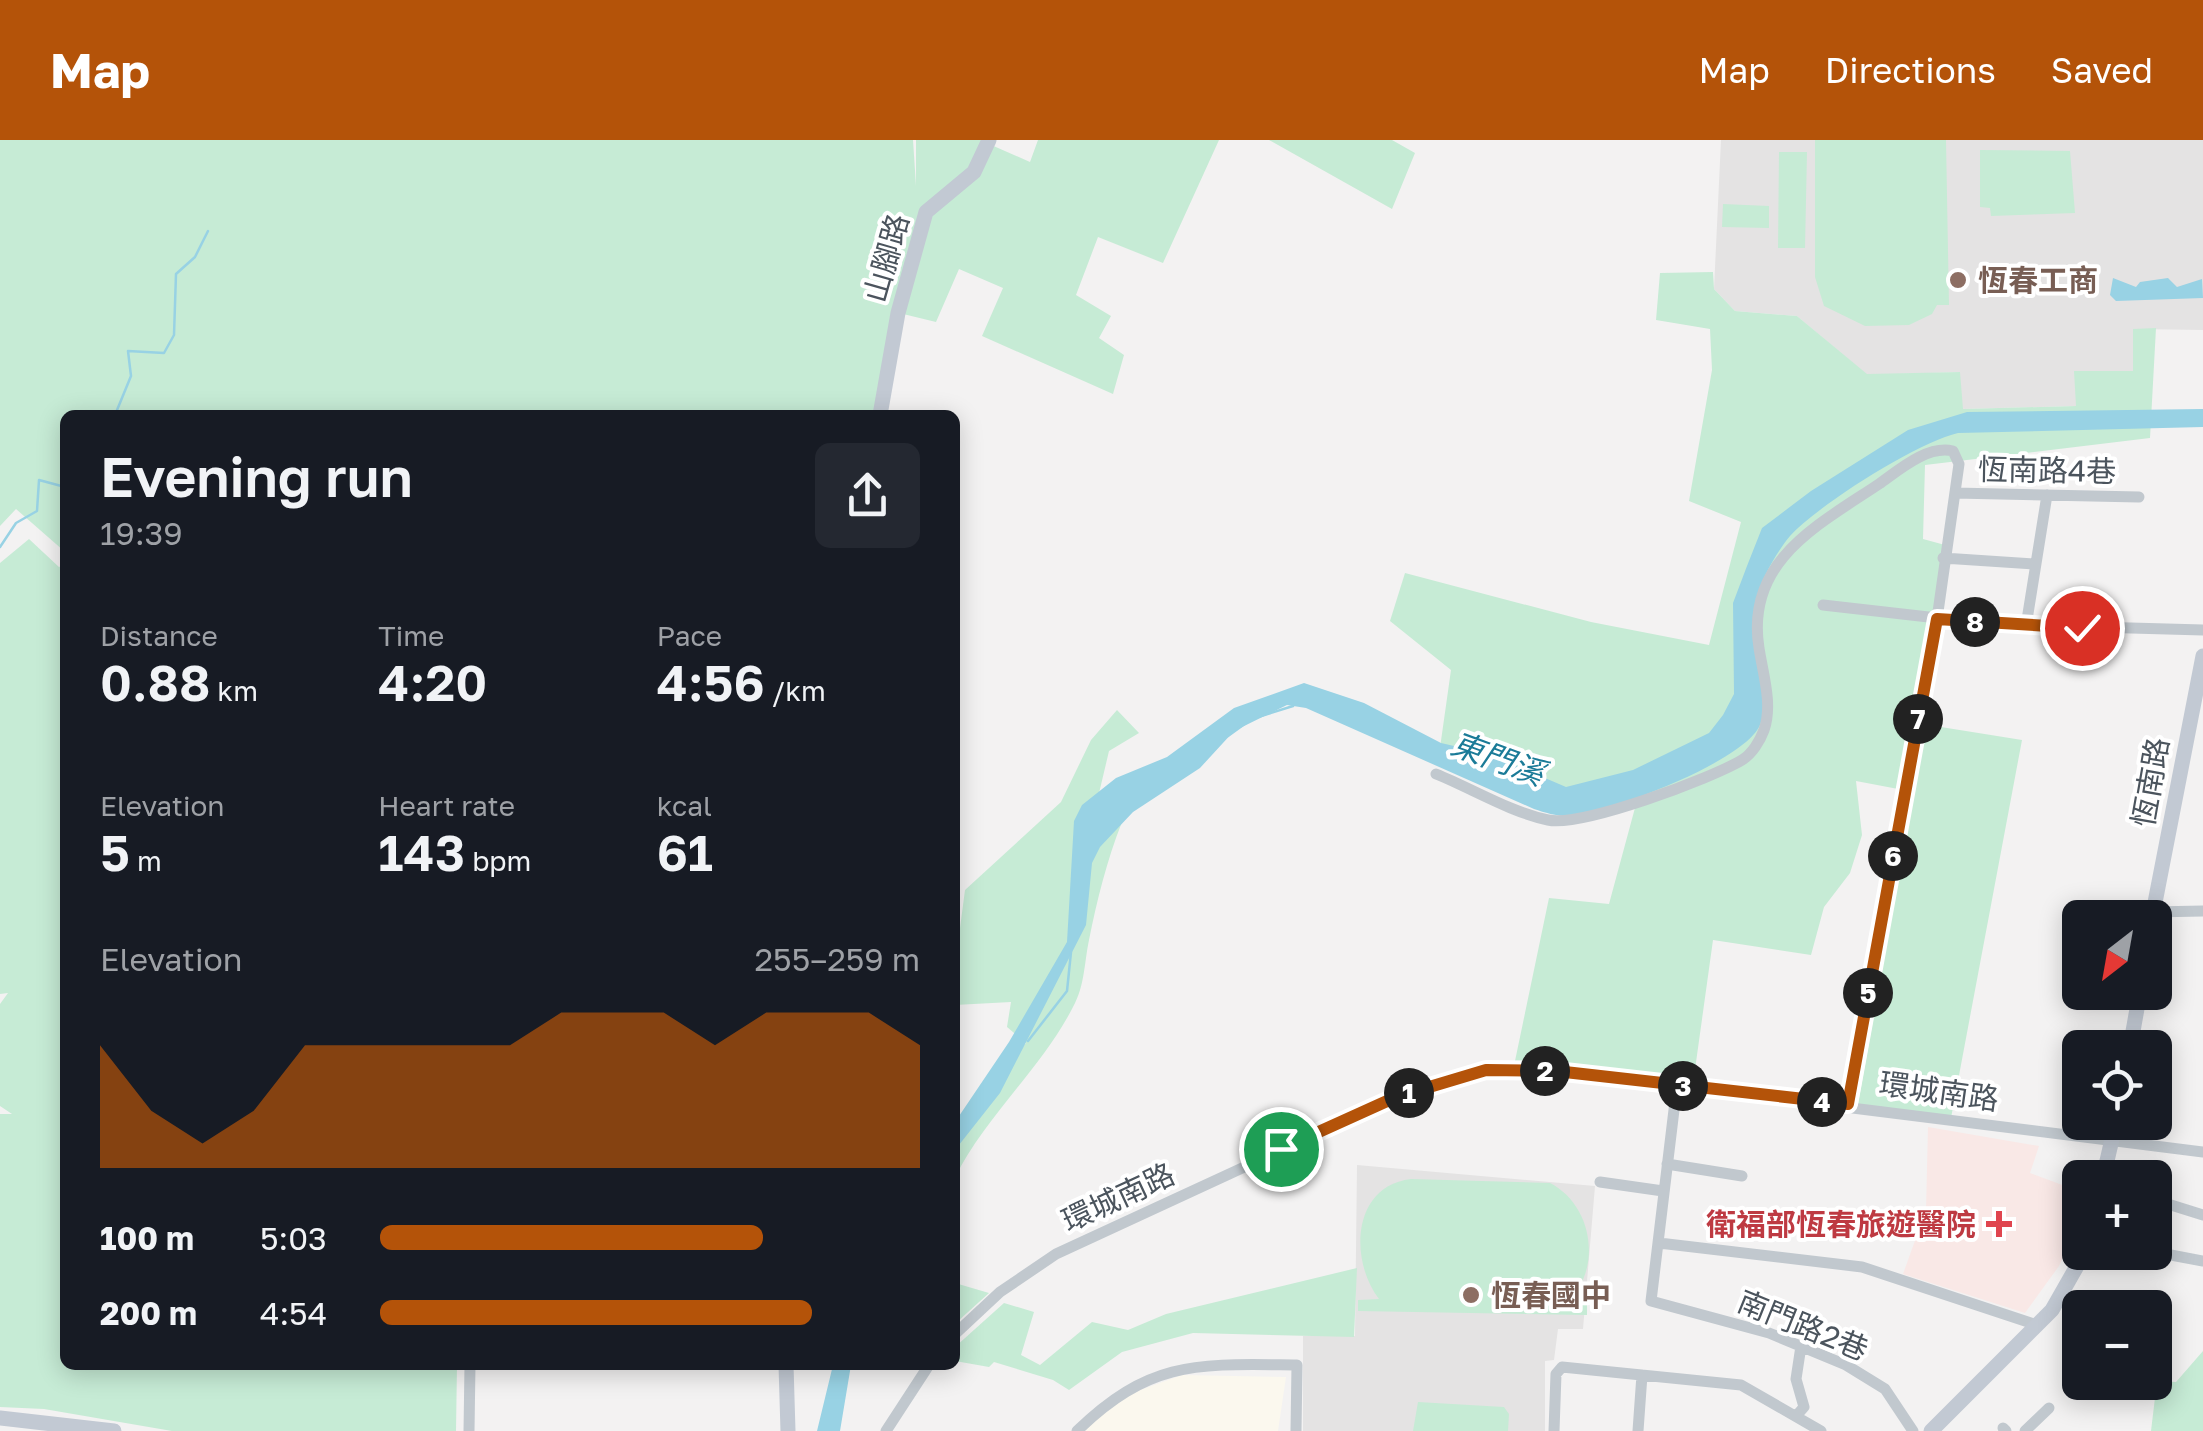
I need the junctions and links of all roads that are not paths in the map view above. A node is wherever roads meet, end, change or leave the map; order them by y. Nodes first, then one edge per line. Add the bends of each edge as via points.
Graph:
1 (989, 140) edge
2 (881, 410) edge
3 (1955, 494) junction
4 (2046, 496) junction
5 (2138, 497) dead end
6 (1943, 558) junction
7 (2035, 564) junction
8 (1822, 605) dead end
9 (1937, 619) junction
10 (2026, 626) junction
11 (2203, 630) edge
12 (2203, 656) edge
13 (1436, 774) dead end
14 (2155, 900) edge
15 (2203, 911) edge
16 (2172, 913) edge
17 (1678, 1085) junction
18 (1848, 1104) junction
19 (2062, 1133) edge
20 (2112, 1140) joint
21 (2203, 1152) edge
22 (2107, 1160) edge
23 (1667, 1164) junction
24 (1742, 1176) dead end
25 (1600, 1182) dead end
26 (1663, 1191) junction
27 (2172, 1205) edge
28 (2203, 1215) edge
29 (1660, 1242) junction
30 (2172, 1255) edge
31 (2203, 1261) edge
32 (2078, 1270) edge
33 (2037, 1325) junction
34 (960, 1329) edge
35 (1801, 1346) junction
36 (470, 1370) edge
37 (786, 1370) edge
38 (925, 1370) edge
39 (1642, 1375) junction
40 (2049, 1408) dead end
41 (1797, 1415) junction
42 (0, 1418) edge
43 (114, 1431) edge
44 (469, 1431) edge
45 (788, 1431) edge
46 (886, 1431) edge
47 (1077, 1431) edge
48 (1296, 1431) edge
49 (1554, 1431) edge
50 (1638, 1431) edge
51 (1820, 1431) edge
52 (1913, 1431) edge
53 (1931, 1431) edge
54 (2025, 1431) edge

1 - 2 street, 山腳路 via 974,172 926,212
3 - 4 street, 恆南路4巷
3 - 6 street
3 - 13 street via 1958,455 1933,452 1782,553 1757,619 1769,712 1744,759 1611,811 1561,820
4 - 5 street, 恆南路4巷
4 - 7 street
6 - 7 street
6 - 9 street
7 - 10 street
8 - 9 street
9 - 10 street
9 - 18 street
10 - 11 street
12 - 14 street, 恆南路
15 - 16 street
17 - 18 street, 環城南路
17 - 23 street
17 - 34 street, 環城南路 via 1512,1069 1462,1074 1056,1254
18 - 19 street, 環城南路
20 - 21 street, 環城南路
20 - 22 street
23 - 24 street
23 - 26 street
25 - 26 street
26 - 29 street
27 - 28 street
29 - 33 street via 1862,1267
29 - 35 street, 南門路2巷 via 1651,1301
30 - 31 street
32 - 33 street
33 - 53 street
35 - 41 street via 1796,1379 1804,1407
35 - 52 street, 南門路2巷 via 1878,1383
36 - 44 street
37 - 45 street
38 - 46 street
39 - 41 street via 1741,1385
39 - 49 street via 1562,1367 1556,1374
39 - 50 street
40 - 54 street
41 - 51 street
42 - 43 street
47 - 48 street via 1128,1390 1184,1366 1297,1365

